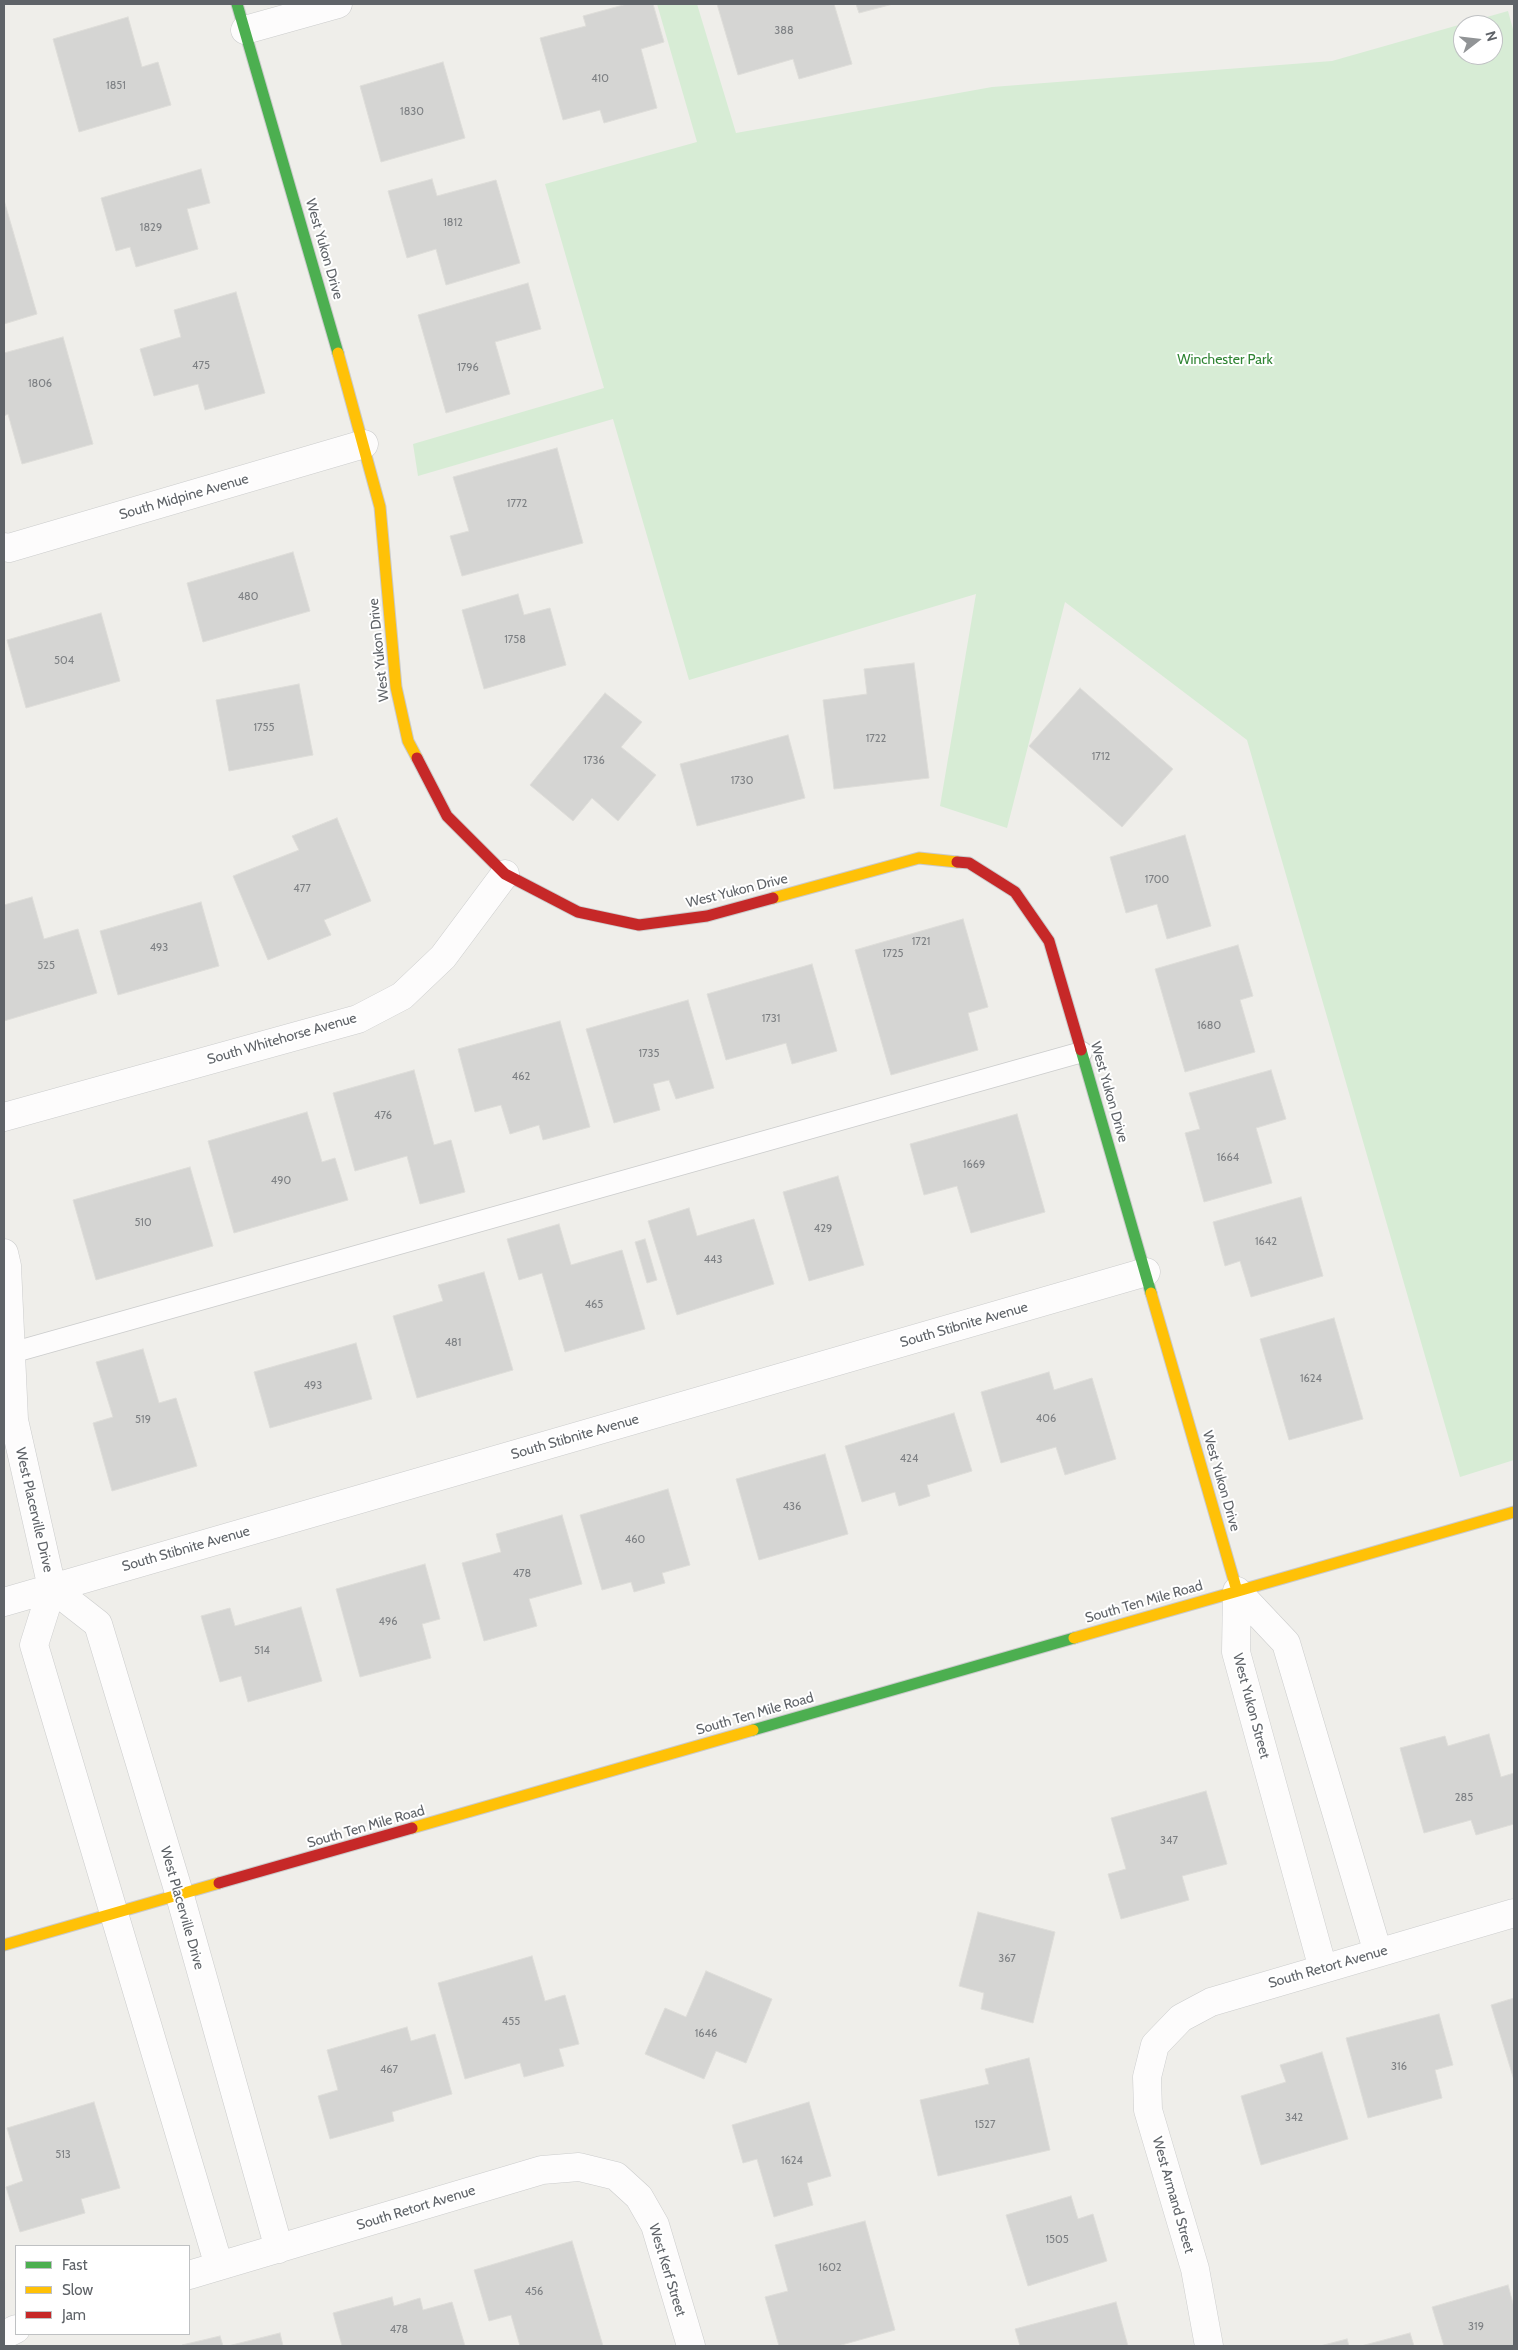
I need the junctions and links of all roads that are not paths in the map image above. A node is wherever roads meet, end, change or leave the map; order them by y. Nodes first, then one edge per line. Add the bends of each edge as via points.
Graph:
1 (237, 4) edge
2 (338, 4) edge
3 (245, 30) junction
4 (364, 444) junction
5 (4, 547) edge
6 (505, 874) junction
7 (1082, 1052) junction
8 (4, 1118) edge
9 (4, 1253) edge
10 (1146, 1272) junction
11 (11, 1353) junction
12 (1514, 1512) edge
13 (52, 1588) junction
14 (1237, 1590) junction
15 (4, 1602) edge
16 (180, 1896) junction
17 (1514, 1913) edge
18 (113, 1915) junction
19 (4, 1945) edge
20 (1378, 1953) junction
21 (1323, 1969) junction
22 (1154, 2045) joint
23 (616, 2176) joint
24 (279, 2249) junction
25 (219, 2266) junction
26 (190, 2274) edge
27 (691, 2346) edge
28 (1209, 2346) edge

1 - 3 street, West Yukon Drive
2 - 3 street
3 - 4 street, West Yukon Drive
4 - 5 street, South Midpine Avenue
4 - 6 street, West Yukon Drive via 380,507 396,687 408,741 447,816
6 - 7 street, West Yukon Drive via 578,912 639,925 708,916 919,858 969,863 1015,892 1049,941
6 - 8 street, South Whitehorse Avenue via 443,956 402,996 358,1019
7 - 10 street, West Yukon Drive
7 - 11 lane
9 - 11 street, West Placerville Drive
10 - 13 street, South Stibnite Avenue
10 - 14 street, West Yukon Drive
11 - 13 street, West Placerville Drive via 14,1420
12 - 14 street, South Ten Mile Road
13 - 15 street, South Stibnite Avenue
13 - 16 street, West Placerville Drive via 98,1624
13 - 18 street, West Placerville Drive via 34,1645
14 - 16 street, South Ten Mile Road
14 - 20 street via 1286,1643
14 - 21 street, West Yukon Street via 1236,1652
16 - 18 street, South Ten Mile Road
16 - 24 street, West Placerville Drive
17 - 20 street, South Retort Avenue
18 - 19 street, South Ten Mile Road
18 - 25 street, West Placerville Drive
20 - 21 street, South Retort Avenue
21 - 22 street, South Retort Avenue via 1211,2002 1181,2018
22 - 28 street, West Armand Street via 1147,2077 1148,2110 1195,2269
23 - 24 street, South Retort Avenue via 579,2167 542,2170
23 - 27 street, West Kerf Street via 639,2197 655,2225
24 - 25 street, South Retort Avenue
25 - 26 street, South Retort Avenue

